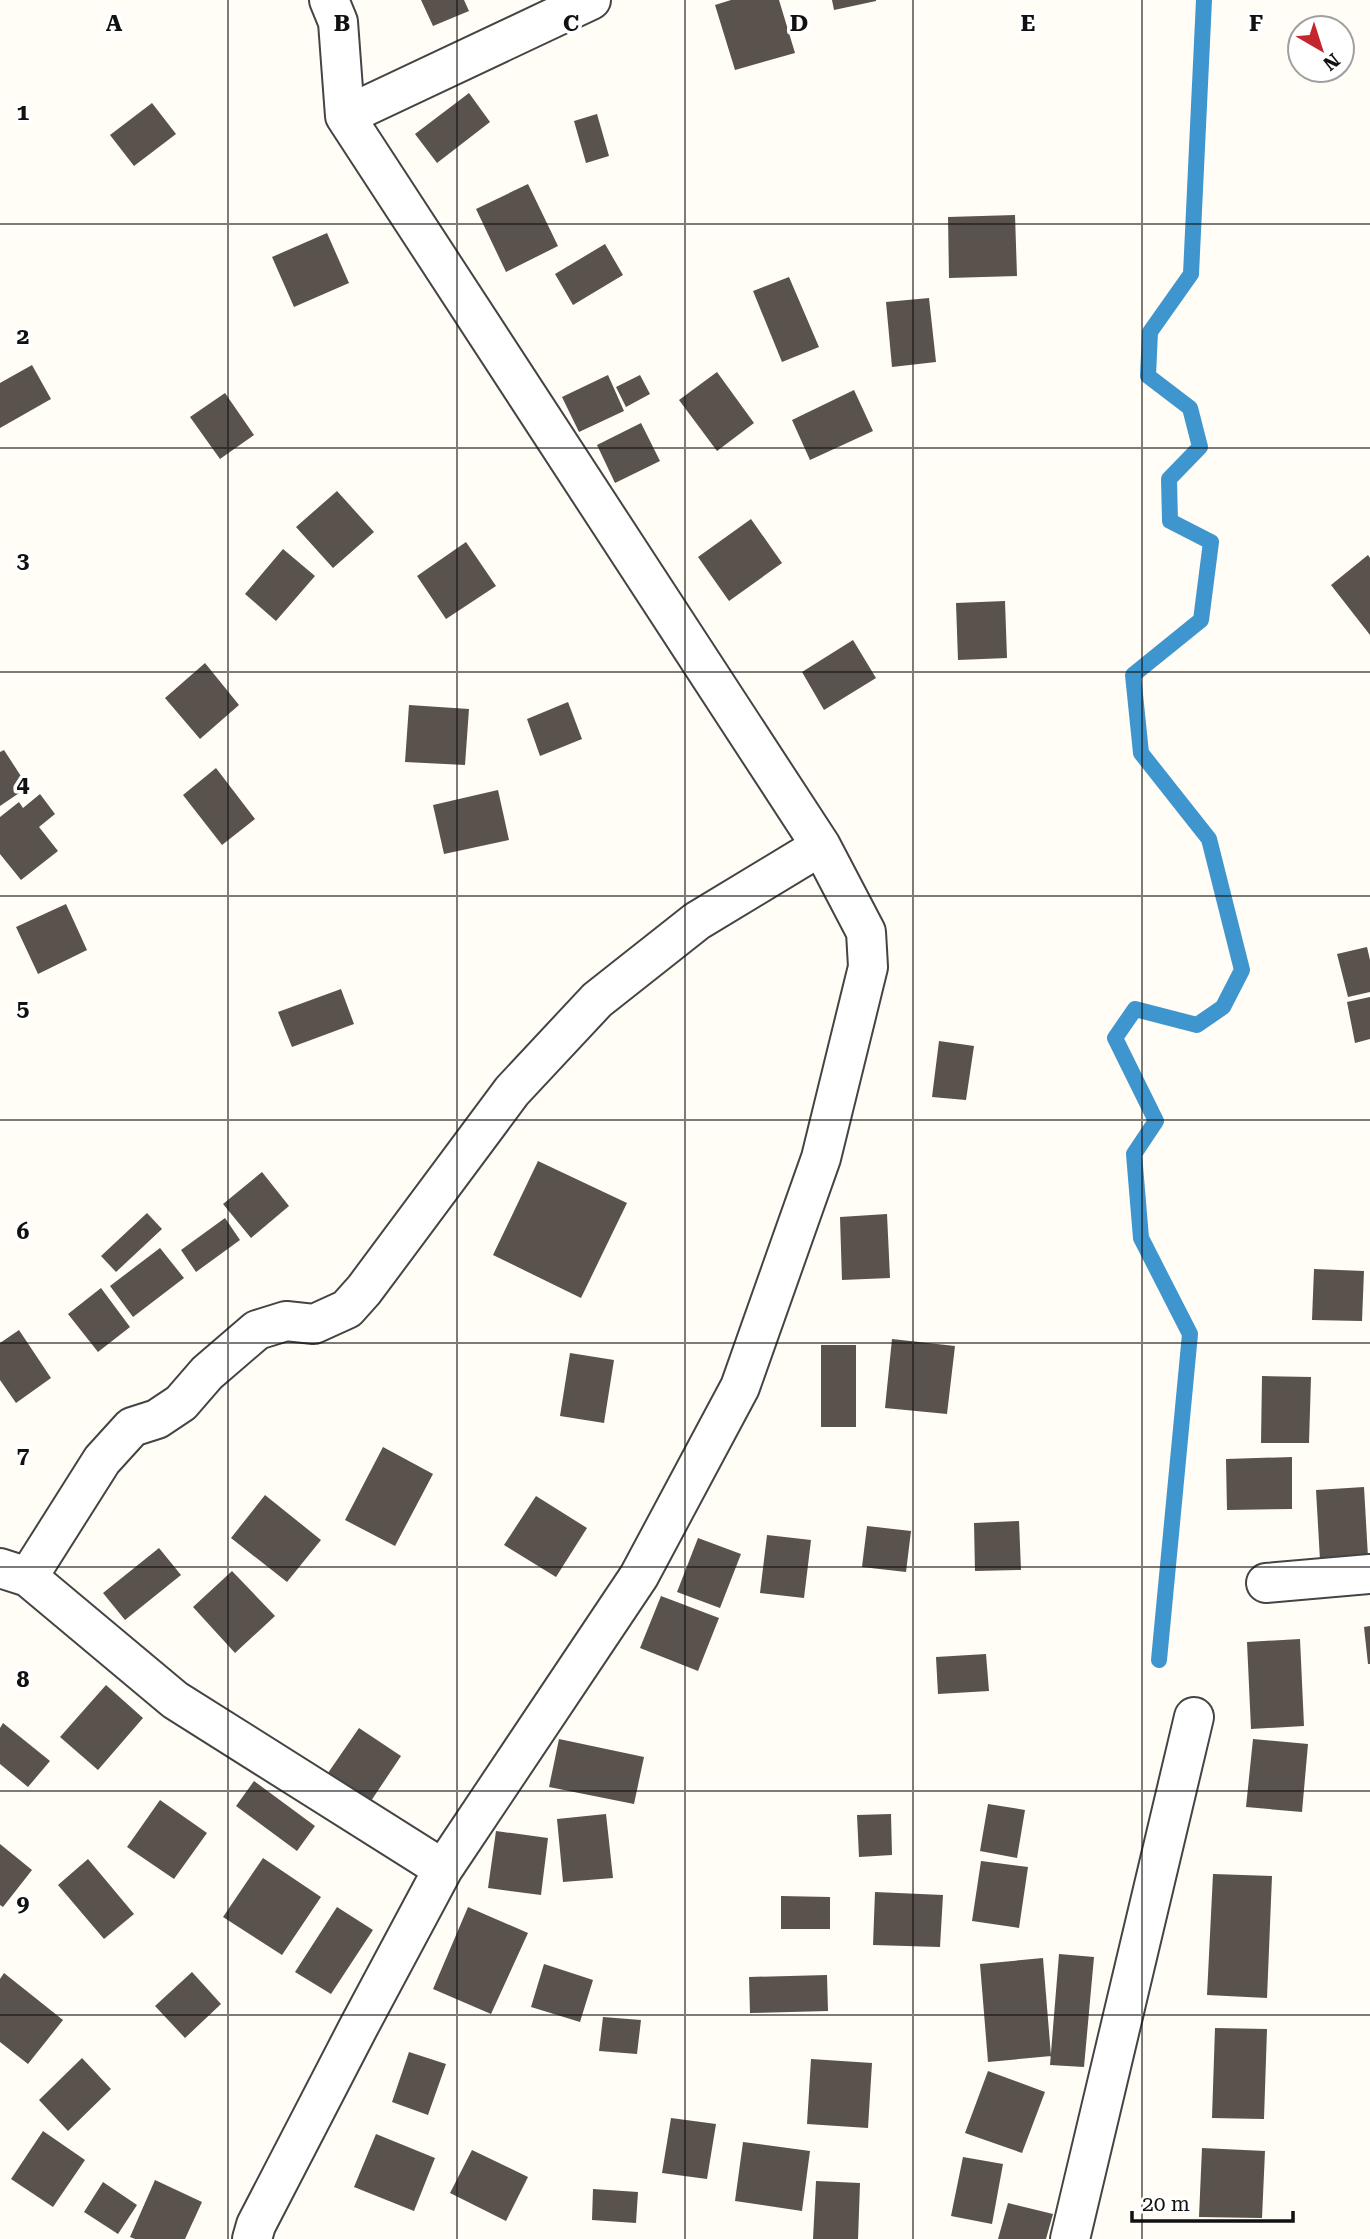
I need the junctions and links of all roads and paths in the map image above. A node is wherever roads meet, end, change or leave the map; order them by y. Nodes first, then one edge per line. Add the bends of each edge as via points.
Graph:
1 (329, 0) edge
2 (591, 0) edge
3 (345, 116) junction
4 (821, 846) junction
5 (14, 1573) edge
6 (1370, 1574) edge
7 (1266, 1583) dead end
8 (1194, 1717) dead end
9 (443, 1869) junction
10 (251, 2239) edge
11 (1070, 2239) edge

1 - 3 street via 338,22
2 - 3 street
3 - 4 street
4 - 5 street via 697,921 597,1000 512,1091 347,1308 314,1324 286,1321 257,1330 206,1373 180,1403 157,1419 132,1427
4 - 9 street via 866,932 868,967 821,1158 740,1387 639,1576
5 - 9 street via 175,1700
6 - 7 street
8 - 11 street
9 - 10 street

